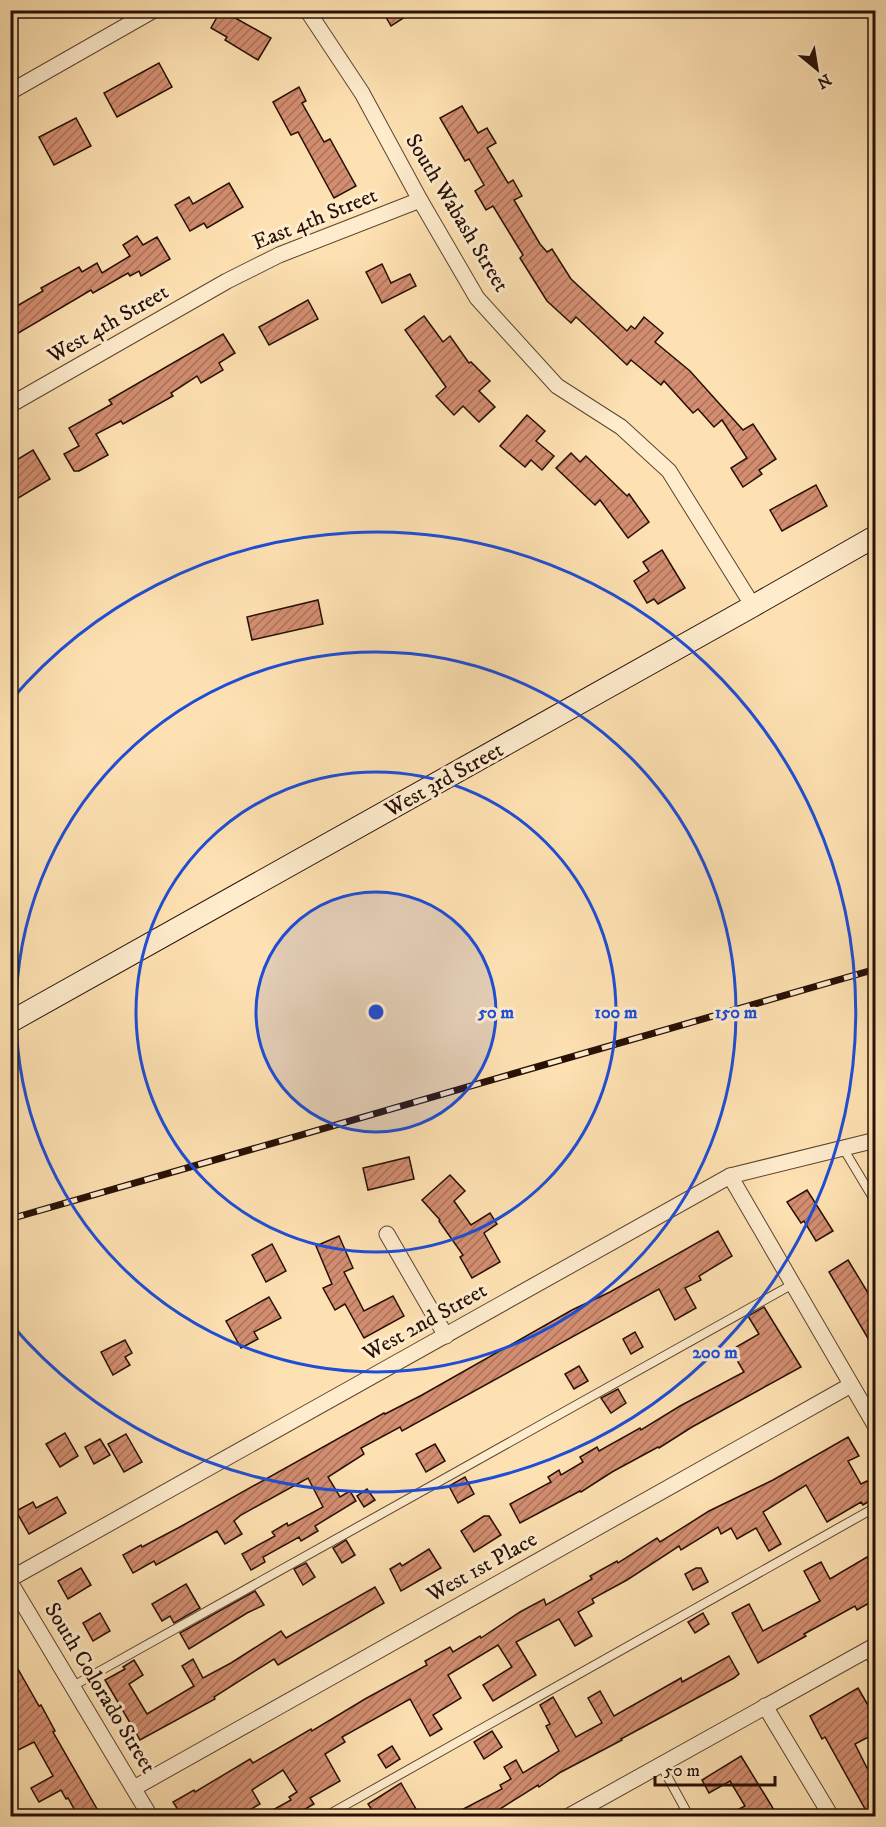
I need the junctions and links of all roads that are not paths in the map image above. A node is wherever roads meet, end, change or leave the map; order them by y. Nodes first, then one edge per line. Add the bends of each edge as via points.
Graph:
1 (154, 10) edge
2 (307, 10) edge
3 (127, 17) edge
4 (10, 92) edge
5 (420, 200) junction
6 (227, 281) joint
7 (10, 405) edge
8 (876, 536) edge
9 (753, 606) junction
10 (10, 1022) edge
11 (876, 1140) edge
12 (843, 1148) junction
13 (730, 1176) junction
14 (876, 1203) edge
15 (387, 1234) dead end
16 (793, 1284) junction
17 (446, 1336) junction
18 (851, 1385) junction
19 (876, 1427) edge
20 (876, 1508) edge
21 (10, 1581) edge
22 (871, 1647) edge
23 (876, 1666) edge
24 (73, 1686) junction
25 (765, 1706) junction
26 (661, 1765) junction
27 (134, 1788) junction
28 (150, 1816) edge
29 (326, 1816) edge
30 (569, 1816) edge
31 (689, 1816) edge
32 (831, 1816) edge

1 - 3 street
2 - 5 street, South Wabash Street via 362,93
3 - 4 street
5 - 6 street, East 4th Street via 279,255
5 - 9 street, South Wabash Street via 477,298 556,387 621,427 669,471
6 - 7 street, West 4th Street
8 - 9 street, West 3rd Street
9 - 10 street, West 3rd Street
11 - 12 street, West 2nd Street
12 - 13 street, West 2nd Street
12 - 14 lane
13 - 16 street
13 - 17 street, West 2nd Street
15 - 17 street
16 - 18 street
16 - 24 lane
17 - 21 street, West 2nd Street
18 - 19 street
18 - 27 street, West 1st Place
20 - 29 lane
21 - 24 street, South Colorado Street
22 - 23 lane
22 - 25 street
24 - 27 street, South Colorado Street
25 - 26 street
25 - 32 street
26 - 30 street
26 - 31 lane
27 - 28 street, South Colorado Street

